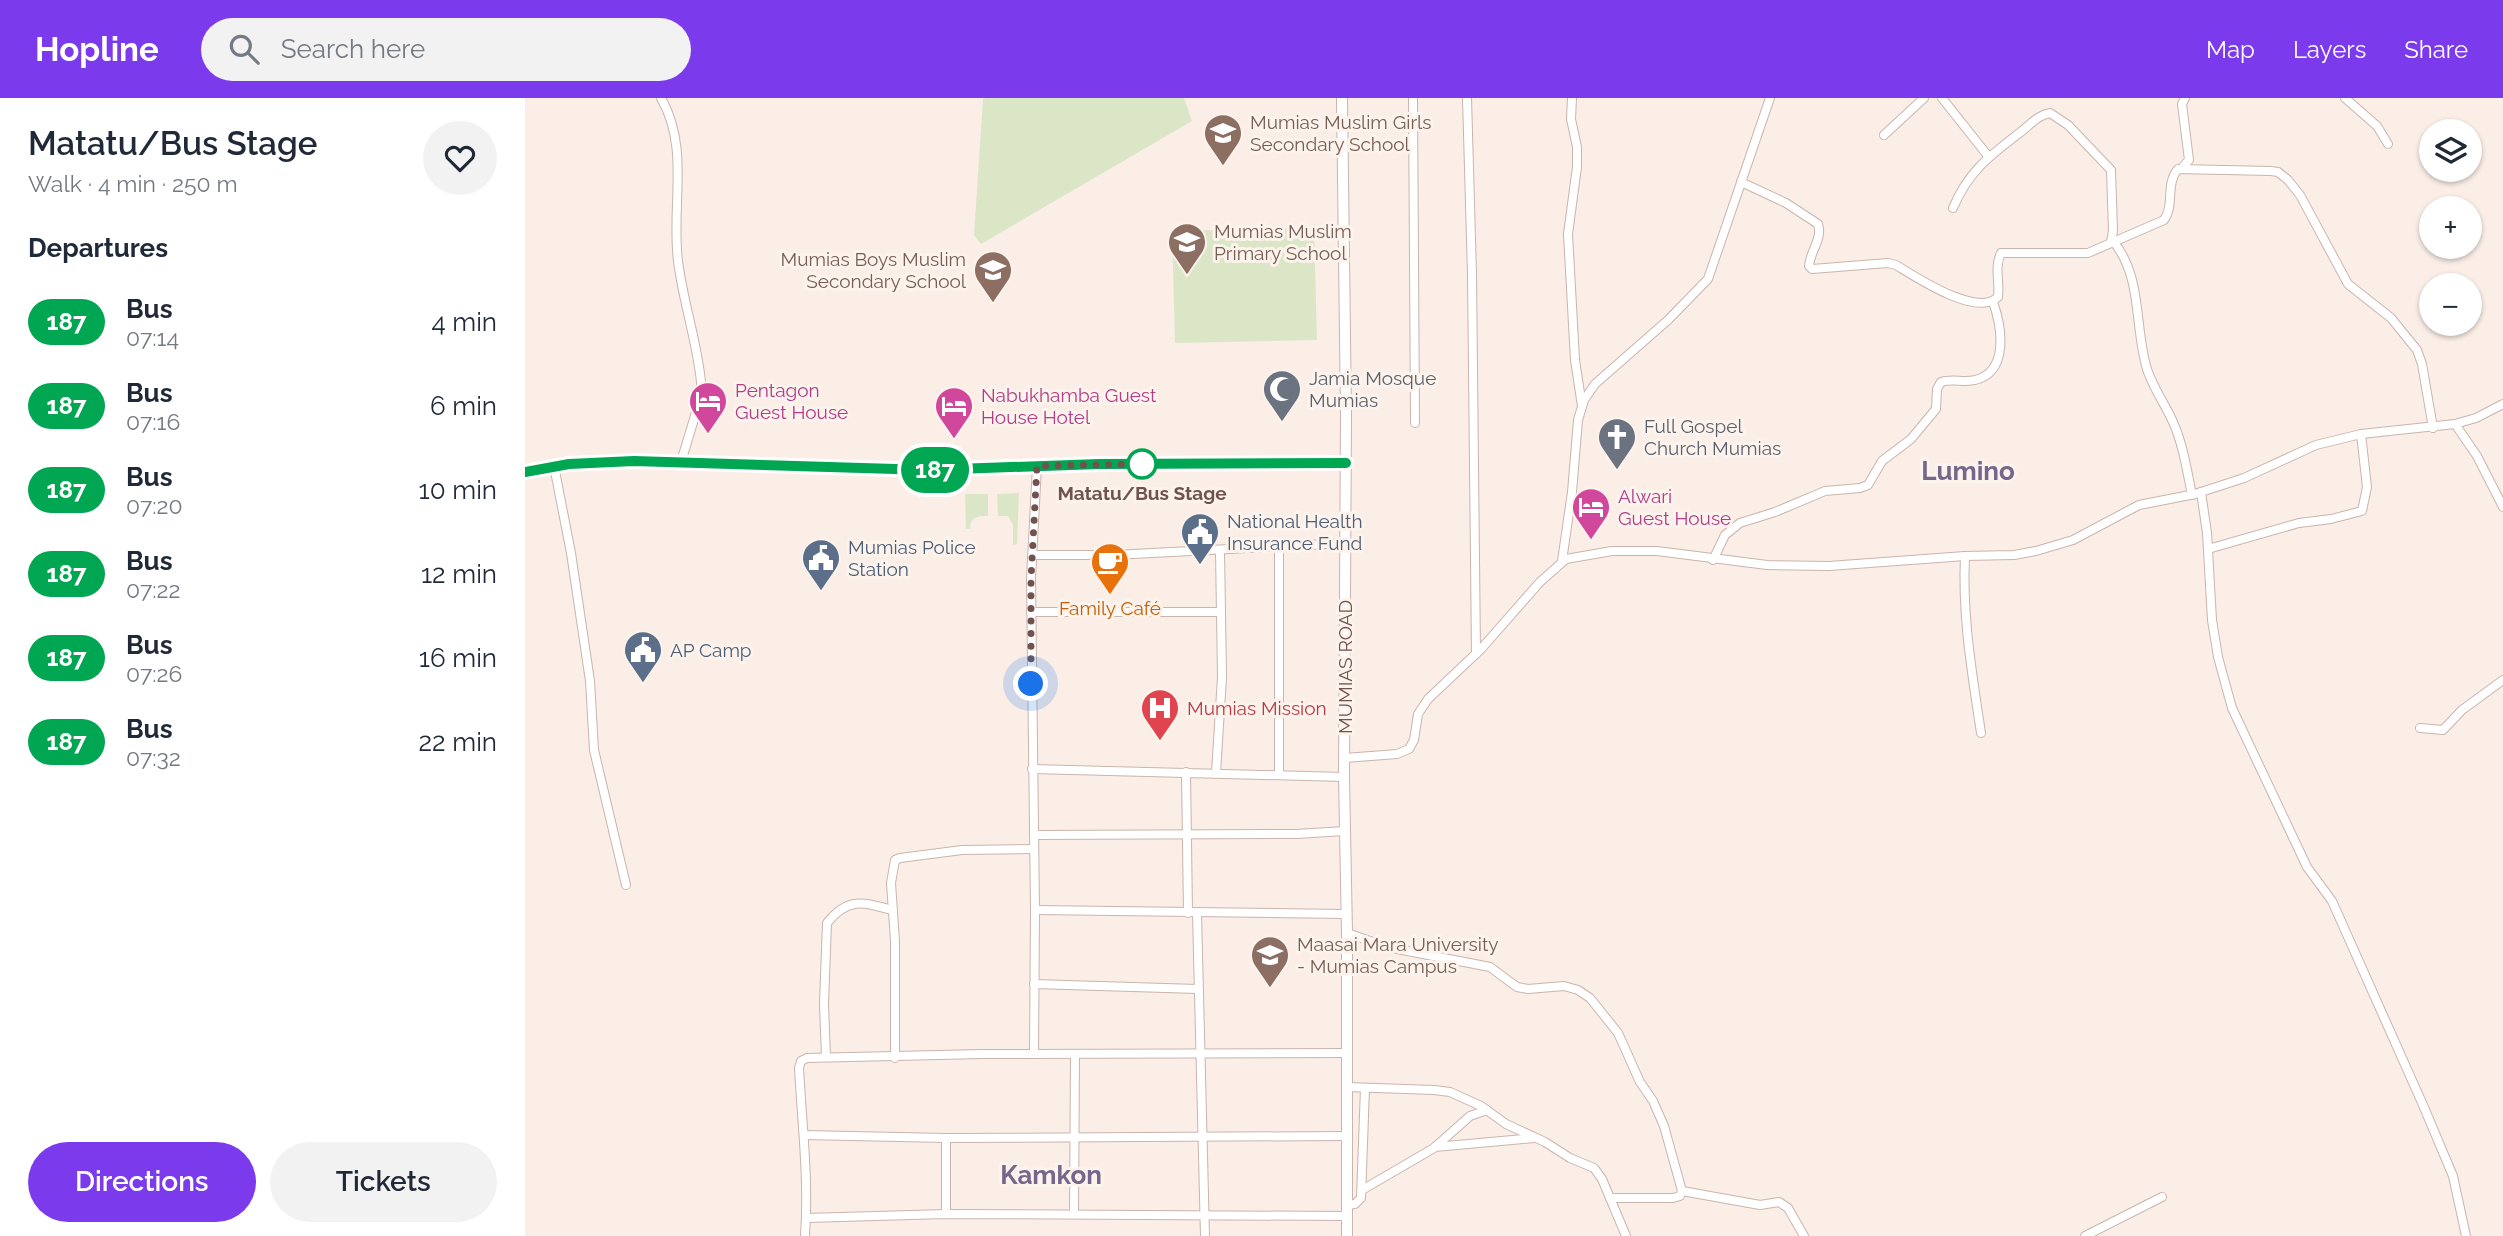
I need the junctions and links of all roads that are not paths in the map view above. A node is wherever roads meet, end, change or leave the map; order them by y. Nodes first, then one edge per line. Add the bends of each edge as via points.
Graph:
1 (661, 98) edge
2 (1342, 98) edge
3 (1413, 98) edge
4 (1467, 98) edge
5 (1572, 98) edge
6 (1770, 98) edge
7 (1924, 98) edge
8 (1942, 98) edge
9 (2185, 98) edge
10 (2344, 98) edge
11 (1884, 135) dead end
12 (2388, 145) dead end
13 (1988, 156) junction
14 (2182, 168) junction
15 (1741, 183) junction
16 (1954, 208) dead end
17 (2112, 241) junction
18 (1993, 302) junction
19 (2503, 404) edge
20 (1582, 405) junction
21 (1415, 423) dead end
22 (2455, 425) junction
23 (2433, 428) junction
24 (2361, 434) junction
25 (681, 462) junction
26 (1346, 463) junction
27 (554, 466) junction
28 (1037, 466) junction
29 (525, 472) edge
30 (2201, 492) junction
31 (2192, 495) junction
32 (2503, 507) edge
33 (1346, 543) junction
34 (1279, 547) junction
35 (2208, 548) junction
36 (1220, 551) junction
37 (1033, 555) junction
38 (1965, 556) junction
39 (1713, 560) junction
40 (1562, 561) junction
41 (1031, 612) junction
42 (1221, 612) junction
43 (1475, 654) junction
44 (2503, 680) edge
45 (2420, 728) dead end
46 (1981, 733) dead end
47 (1345, 758) junction
48 (1032, 769) junction
49 (1186, 772) junction
50 (1216, 773) junction
51 (1279, 775) junction
52 (1344, 777) junction
53 (1345, 831) junction
54 (1034, 835) junction
55 (1187, 835) junction
56 (1034, 849) junction
57 (626, 885) dead end
58 (892, 910) junction
59 (1035, 910) junction
60 (1193, 913) junction
61 (1346, 914) junction
62 (1347, 933) junction
63 (1034, 984) junction
64 (1198, 989) junction
65 (1346, 1053) junction
66 (1034, 1054) junction
67 (1075, 1054) junction
68 (1200, 1055) junction
69 (826, 1057) junction
70 (895, 1058) junction
71 (1347, 1087) junction
72 (1365, 1088) junction
73 (1487, 1110) junction
74 (804, 1135) junction
75 (1346, 1136) junction
76 (1074, 1137) junction
77 (1203, 1137) junction
78 (946, 1138) junction
79 (1537, 1138) junction
80 (1434, 1148) junction
81 (1362, 1190) junction
82 (1682, 1191) junction
83 (2162, 1197) dead end
84 (1610, 1198) junction
85 (1346, 1211) junction
86 (946, 1214) junction
87 (1074, 1214) junction
88 (1204, 1215) junction
89 (806, 1218) junction
90 (805, 1236) edge
91 (1205, 1236) edge
92 (1347, 1236) edge
93 (1626, 1236) edge
94 (1804, 1236) edge
95 (2085, 1236) edge
96 (2466, 1236) edge

1 - 25 street via 675,129 677,257 701,382
2 - 26 street, MUMIAS ROAD
3 - 21 street
4 - 43 street
5 - 20 street via 1577,167 1568,234
6 - 15 street
7 - 11 street
8 - 13 street
9 - 14 street via 2189,160
10 - 12 street via 2377,126
13 - 16 street via 1966,183
13 - 17 street via 2044,114 2062,120 2112,170
14 - 17 street via 2172,181 2165,219
14 - 23 street via 2271,171 2288,180 2346,282 2391,318 2417,350
15 - 18 street via 1786,203 1818,225 1820,235 1809,258 1812,270 1888,263 1949,296
15 - 20 street via 1704,285 1595,384
17 - 18 street via 2079,254 2001,253 1996,270 1999,298
17 - 31 street via 2123,254 2138,305 2145,365 2174,423
18 - 39 street via 2000,350 1990,373 1975,380 1941,382 1936,410 1911,439 1882,461 1868,485 1825,491 1740,523 1729,530
19 - 22 street
20 - 40 street
22 - 23 street
22 - 32 street
23 - 24 street
24 - 30 street via 2316,445
24 - 35 street via 2367,487 2362,511
25 - 27 street via 597,461
25 - 28 street via 929,470
26 - 28 street
26 - 33 street, MUMIAS ROAD
27 - 29 street
27 - 57 street via 590,681 594,750
28 - 37 street
30 - 31 street
30 - 35 street
31 - 38 street via 2139,505 2054,547 2014,555
33 - 34 street
33 - 47 street, MUMIAS ROAD
34 - 36 street
34 - 51 street
35 - 96 street via 2212,620 2232,708 2307,867 2332,901 2418,1094 2453,1176
36 - 37 street
36 - 42 street
37 - 41 street
38 - 39 street via 1829,566
38 - 46 street via 1965,621
39 - 40 street via 1627,551
40 - 43 street
41 - 42 street
41 - 48 street
42 - 50 street via 1222,700
43 - 47 street via 1424,704 1409,749
44 - 45 street via 2443,730
47 - 52 street, MUMIAS ROAD
48 - 49 street
48 - 54 street
49 - 50 street
49 - 55 street
50 - 51 street
51 - 52 street
52 - 53 street, MUMIAS ROAD
53 - 55 street
53 - 61 street, MUMIAS ROAD
54 - 55 street
54 - 56 street
55 - 60 street
56 - 58 street via 962,850 897,858
56 - 59 street
58 - 69 street via 855,903 827,923
58 - 70 street
59 - 60 street
59 - 63 street
60 - 61 street
60 - 64 street
61 - 62 street, MUMIAS ROAD
62 - 65 street, MUMIAS ROAD
62 - 82 street via 1387,947 1490,967 1517,987 1564,985 1590,998 1618,1033 1653,1101
63 - 64 street
63 - 66 street
64 - 68 street
65 - 68 street
65 - 71 street, MUMIAS ROAD
66 - 67 street
66 - 70 street
67 - 68 street
67 - 76 street
68 - 77 street
69 - 70 street
69 - 74 street via 807,1058 799,1065
71 - 72 street
71 - 75 street, MUMIAS ROAD
72 - 73 street via 1450,1092
72 - 81 street
73 - 79 street
73 - 80 street via 1470,1116
74 - 78 street
74 - 89 street
75 - 77 street
75 - 85 street, MUMIAS ROAD
76 - 77 street
76 - 78 street
76 - 87 street
77 - 88 street
78 - 86 street
79 - 80 street
79 - 84 street via 1594,1168
80 - 81 street
81 - 85 street via 1359,1201
82 - 84 street via 1673,1198
82 - 94 street via 1760,1205 1779,1202 1788,1208
83 - 95 street
84 - 93 street
85 - 88 street
85 - 92 street, MUMIAS ROAD
86 - 87 street
86 - 89 street
87 - 88 street
88 - 91 street
89 - 90 street

